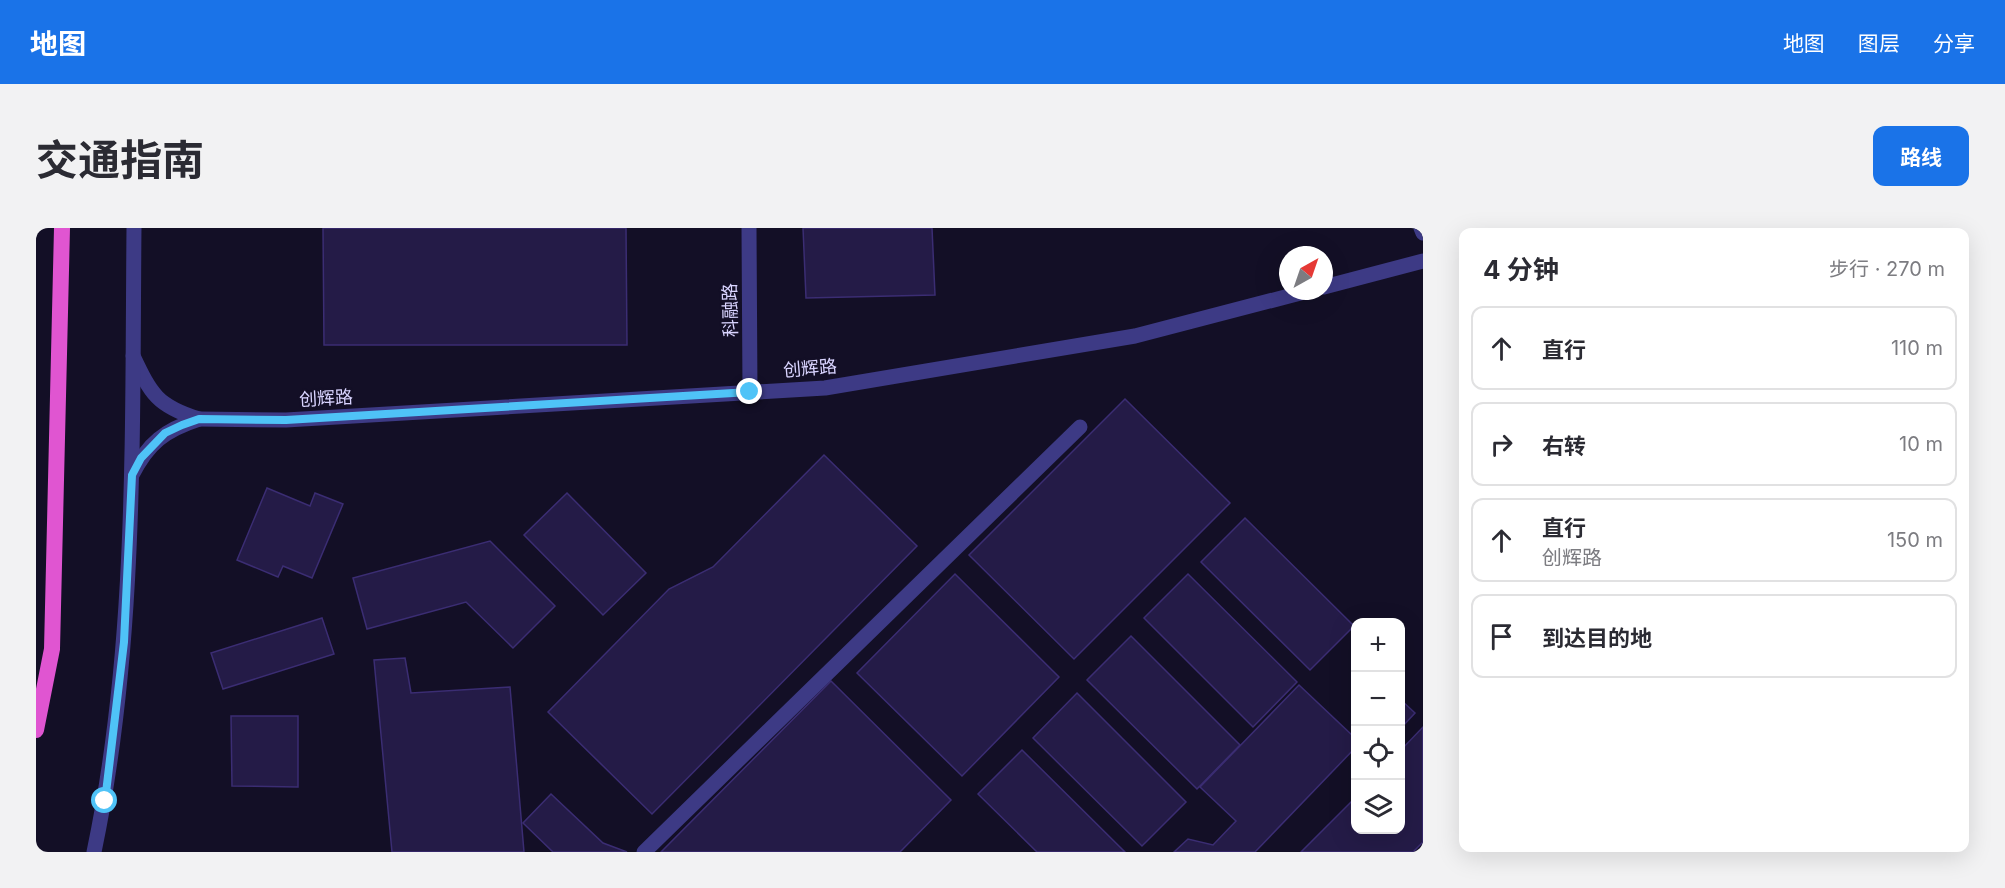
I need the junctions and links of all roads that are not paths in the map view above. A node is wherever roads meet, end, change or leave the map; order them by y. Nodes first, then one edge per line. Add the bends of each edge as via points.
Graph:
1 (62, 228) edge
2 (134, 228) edge
3 (749, 228) edge
4 (1421, 228) edge
5 (1423, 233) edge
6 (1423, 261) edge
7 (1333, 285) edge
8 (1279, 299) edge
9 (133, 356) junction
10 (750, 392) junction
11 (199, 419) junction
12 (1080, 428) dead end
13 (132, 475) junction
14 (36, 730) edge
15 (94, 852) edge
16 (644, 852) edge

1 - 14 highway via 52,650
2 - 9 street
3 - 10 street, 科融路
4 - 5 street
6 - 7 street
8 - 10 street, 创辉路 via 1135,336 825,388
9 - 11 street via 161,403
9 - 13 street
10 - 11 street, 创辉路 via 286,420
11 - 13 street via 165,433 141,458
12 - 16 street
13 - 15 street via 124,642 105,801

